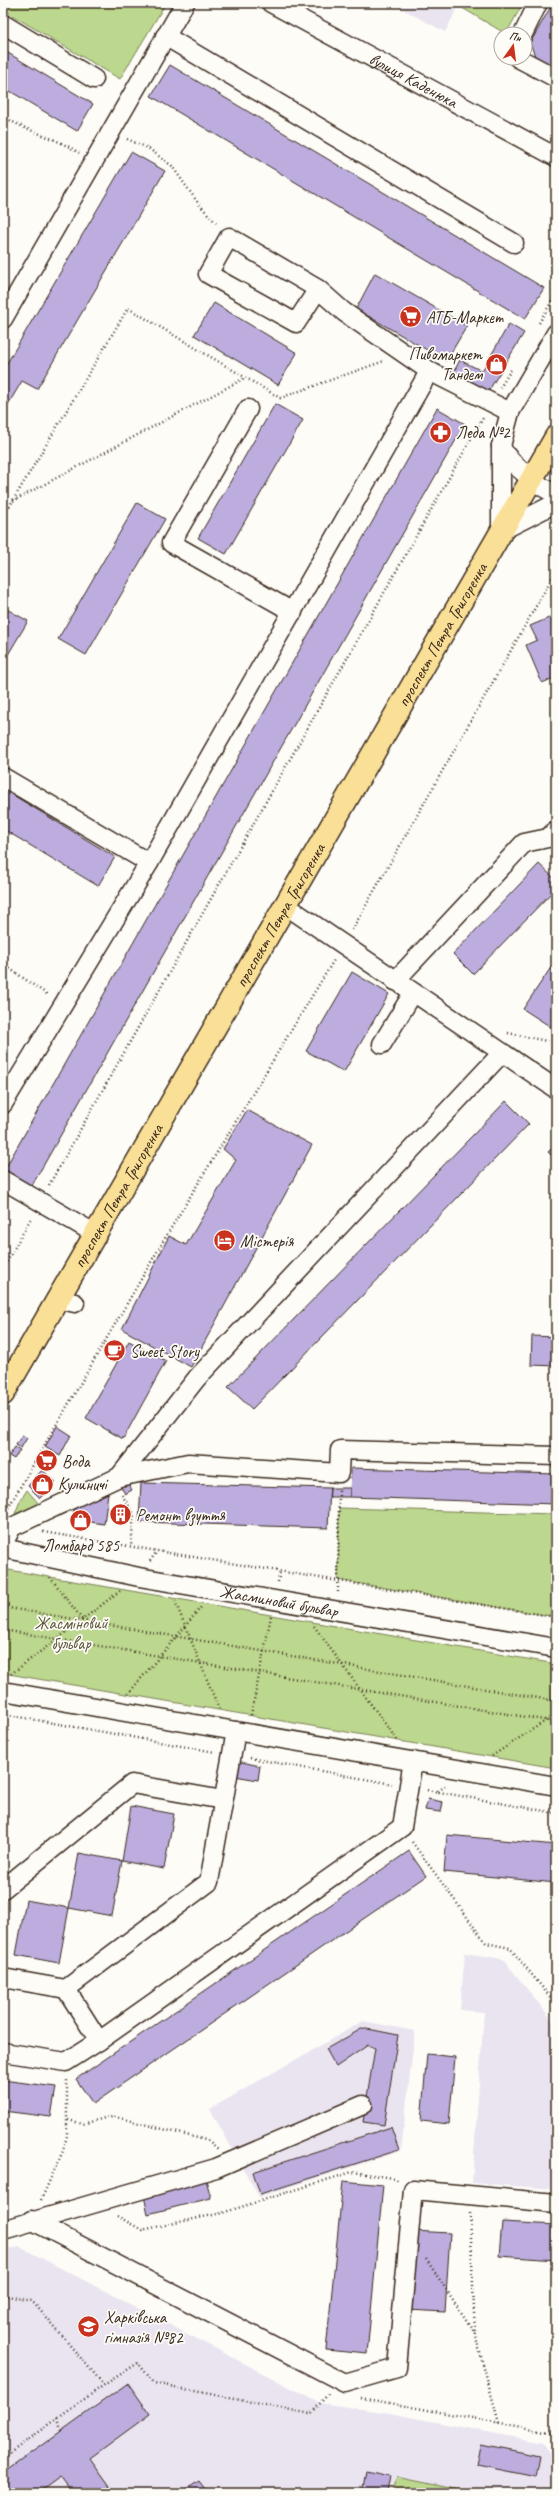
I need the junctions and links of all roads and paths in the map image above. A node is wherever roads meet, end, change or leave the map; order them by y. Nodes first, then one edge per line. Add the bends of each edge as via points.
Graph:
1 (185, 3) edge
2 (271, 3) edge
3 (538, 3) edge
4 (3, 24) edge
5 (527, 26) edge
6 (165, 36) junction
7 (533, 66) edge
8 (556, 78) edge
9 (94, 79) dead end
10 (3, 116) edge
11 (110, 131) junction
12 (556, 157) edge
13 (92, 163) junction
14 (229, 237) junction
15 (514, 243) dead end
16 (318, 289) junction
17 (9, 293) edge
18 (556, 294) edge
19 (3, 320) edge
20 (538, 326) dead end
21 (556, 333) edge
22 (404, 354) junction
23 (514, 365) dead end
24 (431, 372) junction
25 (246, 377) junction
26 (491, 403) junction
27 (248, 409) dead end
28 (510, 412) junction
29 (556, 437) edge
30 (501, 446) junction
31 (532, 478) junction
32 (556, 493) edge
33 (13, 501) junction
34 (556, 503) edge
35 (3, 517) edge
36 (501, 531) junction
37 (556, 571) edge
38 (293, 612) junction
39 (3, 777) edge
40 (556, 830) edge
41 (149, 863) junction
42 (285, 905) junction
43 (344, 944) junction
44 (3, 964) edge
45 (395, 981) junction
46 (413, 993) junction
47 (63, 1005) junction
48 (382, 1044) dead end
49 (502, 1053) junction
50 (556, 1089) edge
51 (3, 1104) edge
52 (3, 1180) edge
53 (40, 1201) junction
54 (94, 1233) junction
55 (3, 1269) edge
56 (3, 1394) edge
57 (556, 1456) edge
58 (339, 1473) junction
59 (116, 1479) junction
60 (7, 1510) dead end
61 (12, 1528) junction
62 (3, 1544) edge
63 (131, 1546) junction
64 (3, 1548) edge
65 (280, 1571) junction
66 (139, 1577) junction
67 (338, 1580) junction
68 (168, 1582) junction
69 (216, 1590) junction
70 (274, 1600) junction
71 (298, 1604) junction
72 (3, 1607) edge
73 (339, 1611) junction
74 (556, 1617) edge
75 (82, 1620) junction
76 (185, 1627) junction
77 (3, 1630) edge
78 (177, 1636) junction
79 (190, 1638) junction
80 (58, 1639) junction
81 (556, 1648) edge
82 (264, 1651) junction
83 (160, 1656) junction
84 (199, 1662) junction
85 (343, 1664) junction
86 (260, 1672) junction
87 (6, 1683) edge
88 (358, 1688) junction
89 (556, 1701) edge
90 (114, 1710) junction
91 (3, 1714) edge
92 (556, 1714) edge
93 (547, 1720) junction
94 (556, 1722) edge
95 (97, 1731) junction
96 (237, 1731) junction
97 (231, 1755) junction
98 (413, 1761) junction
99 (469, 1771) junction
100 (409, 1786) junction
101 (556, 1786) edge
102 (438, 1792) junction
103 (223, 1800) junction
104 (556, 1813) edge
105 (407, 1835) dead end
106 (3, 1889) edge
107 (3, 1978) edge
108 (66, 1989) junction
109 (556, 2004) edge
110 (99, 2041) junction
111 (3, 2052) edge
112 (66, 2062) junction
113 (363, 2105) dead end
114 (68, 2120) junction
115 (234, 2160) junction
116 (413, 2190) junction
117 (470, 2195) junction
118 (94, 2203) junction
119 (556, 2203) edge
120 (31, 2220) junction
121 (3, 2230) edge
122 (409, 2234) junction
123 (3, 2295) edge
124 (475, 2334) junction
125 (104, 2384) junction
126 (335, 2395) dead end
127 (356, 2398) dead end
128 (58, 2418) junction
129 (499, 2422) junction
130 (61, 2431) dead end
131 (552, 2433) junction
132 (556, 2433) edge
133 (556, 2441) edge
134 (3, 2458) edge

1 - 6 street
2 - 12 street, вулиця Каденюка
3 - 5 street
4 - 9 street
6 - 11 street
6 - 15 street
7 - 8 street
10 - 13 path via 34,133 70,147
11 - 13 street
11 - 14 path via 148,148 172,166 198,203
13 - 17 street
14 - 16 street
14 - 16 street via 208,274 296,323
16 - 22 street via 344,312
17 - 19 street
18 - 20 path
21 - 28 street
22 - 24 street
22 - 25 path via 280,398
23 - 26 path
24 - 26 street
24 - 38 street
25 - 33 path
25 - 33 path via 128,308
26 - 28 street
26 - 53 path
27 - 38 street via 170,543
28 - 30 street
29 - 31 main road, проспект Петра Григоренка
30 - 31 street via 512,464
30 - 36 street
31 - 32 street
31 - 36 main road, проспект Петра Григоренка
33 - 35 path
34 - 36 street
36 - 42 main road, проспект Петра Григоренка
37 - 43 path
38 - 41 street
39 - 41 street
40 - 45 street via 548,838 524,843
41 - 47 street
42 - 43 street
42 - 54 main road, проспект Петра Григоренка
43 - 45 street
43 - 60 path via 168,1233
44 - 47 path
45 - 46 street
46 - 48 street
46 - 49 street
47 - 51 street
49 - 50 street
49 - 59 street via 197,1378
52 - 53 street
53 - 54 street
53 - 55 path
54 - 56 main road, проспект Петра Григоренка via 66,1301
57 - 58 street via 340,1450
58 - 59 street via 188,1463
58 - 67 path
59 - 61 street
59 - 63 path via 134,1514
61 - 62 street
61 - 63 path
63 - 65 path
64 - 66 street, Жасминовий бульвар
65 - 67 path
65 - 70 path
66 - 68 street, Жасминовий бульвар
66 - 75 path
67 - 73 path
67 - 74 path
68 - 69 street, Жасминовий бульвар
68 - 76 path
69 - 70 street, Жасминовий бульвар
69 - 76 path
70 - 71 street, Жасминовий бульвар
70 - 82 path
71 - 73 street, Жасминовий бульвар
71 - 85 path
72 - 75 path
73 - 81 street, Жасминовий бульвар
75 - 78 path
75 - 80 path
76 - 78 path
76 - 79 path
77 - 80 path
78 - 79 path
78 - 83 path
79 - 82 path
79 - 84 path
80 - 83 path
80 - 87 path
82 - 85 path
82 - 86 path
83 - 84 path
83 - 90 path
84 - 86 path
84 - 96 path
85 - 88 path
85 - 89 path
86 - 88 path
86 - 96 path
87 - 90 street
88 - 93 path
88 - 98 path
90 - 95 path
90 - 96 street
91 - 95 path
92 - 93 path
93 - 94 path
93 - 99 path
95 - 97 path
96 - 97 street
96 - 98 street
97 - 100 path
97 - 103 street
98 - 99 street
98 - 100 street
99 - 101 street
99 - 102 path
100 - 102 path
100 - 110 street via 402,1827
102 - 104 path
103 - 106 street via 132,1784
103 - 108 street via 209,1882
105 - 109 path via 486,1943 510,1948
107 - 108 street
108 - 110 street
110 - 112 street
111 - 112 street
112 - 114 path
113 - 115 street
114 - 115 path via 83,2124 112,2116 209,2141
114 - 120 path via 63,2151
115 - 118 street via 216,2168
116 - 117 street
116 - 118 path via 394,2178 352,2172 222,2213 142,2230
116 - 122 street
117 - 119 street
117 - 124 path
118 - 120 street
120 - 121 street
120 - 122 street via 345,2383 397,2368
122 - 124 path
123 - 125 path via 32,2301
124 - 129 path
125 - 126 path via 138,2363 154,2383 310,2414 328,2394
125 - 128 path
127 - 129 path
128 - 130 path
128 - 134 path
129 - 131 path
131 - 132 path
131 - 133 path

